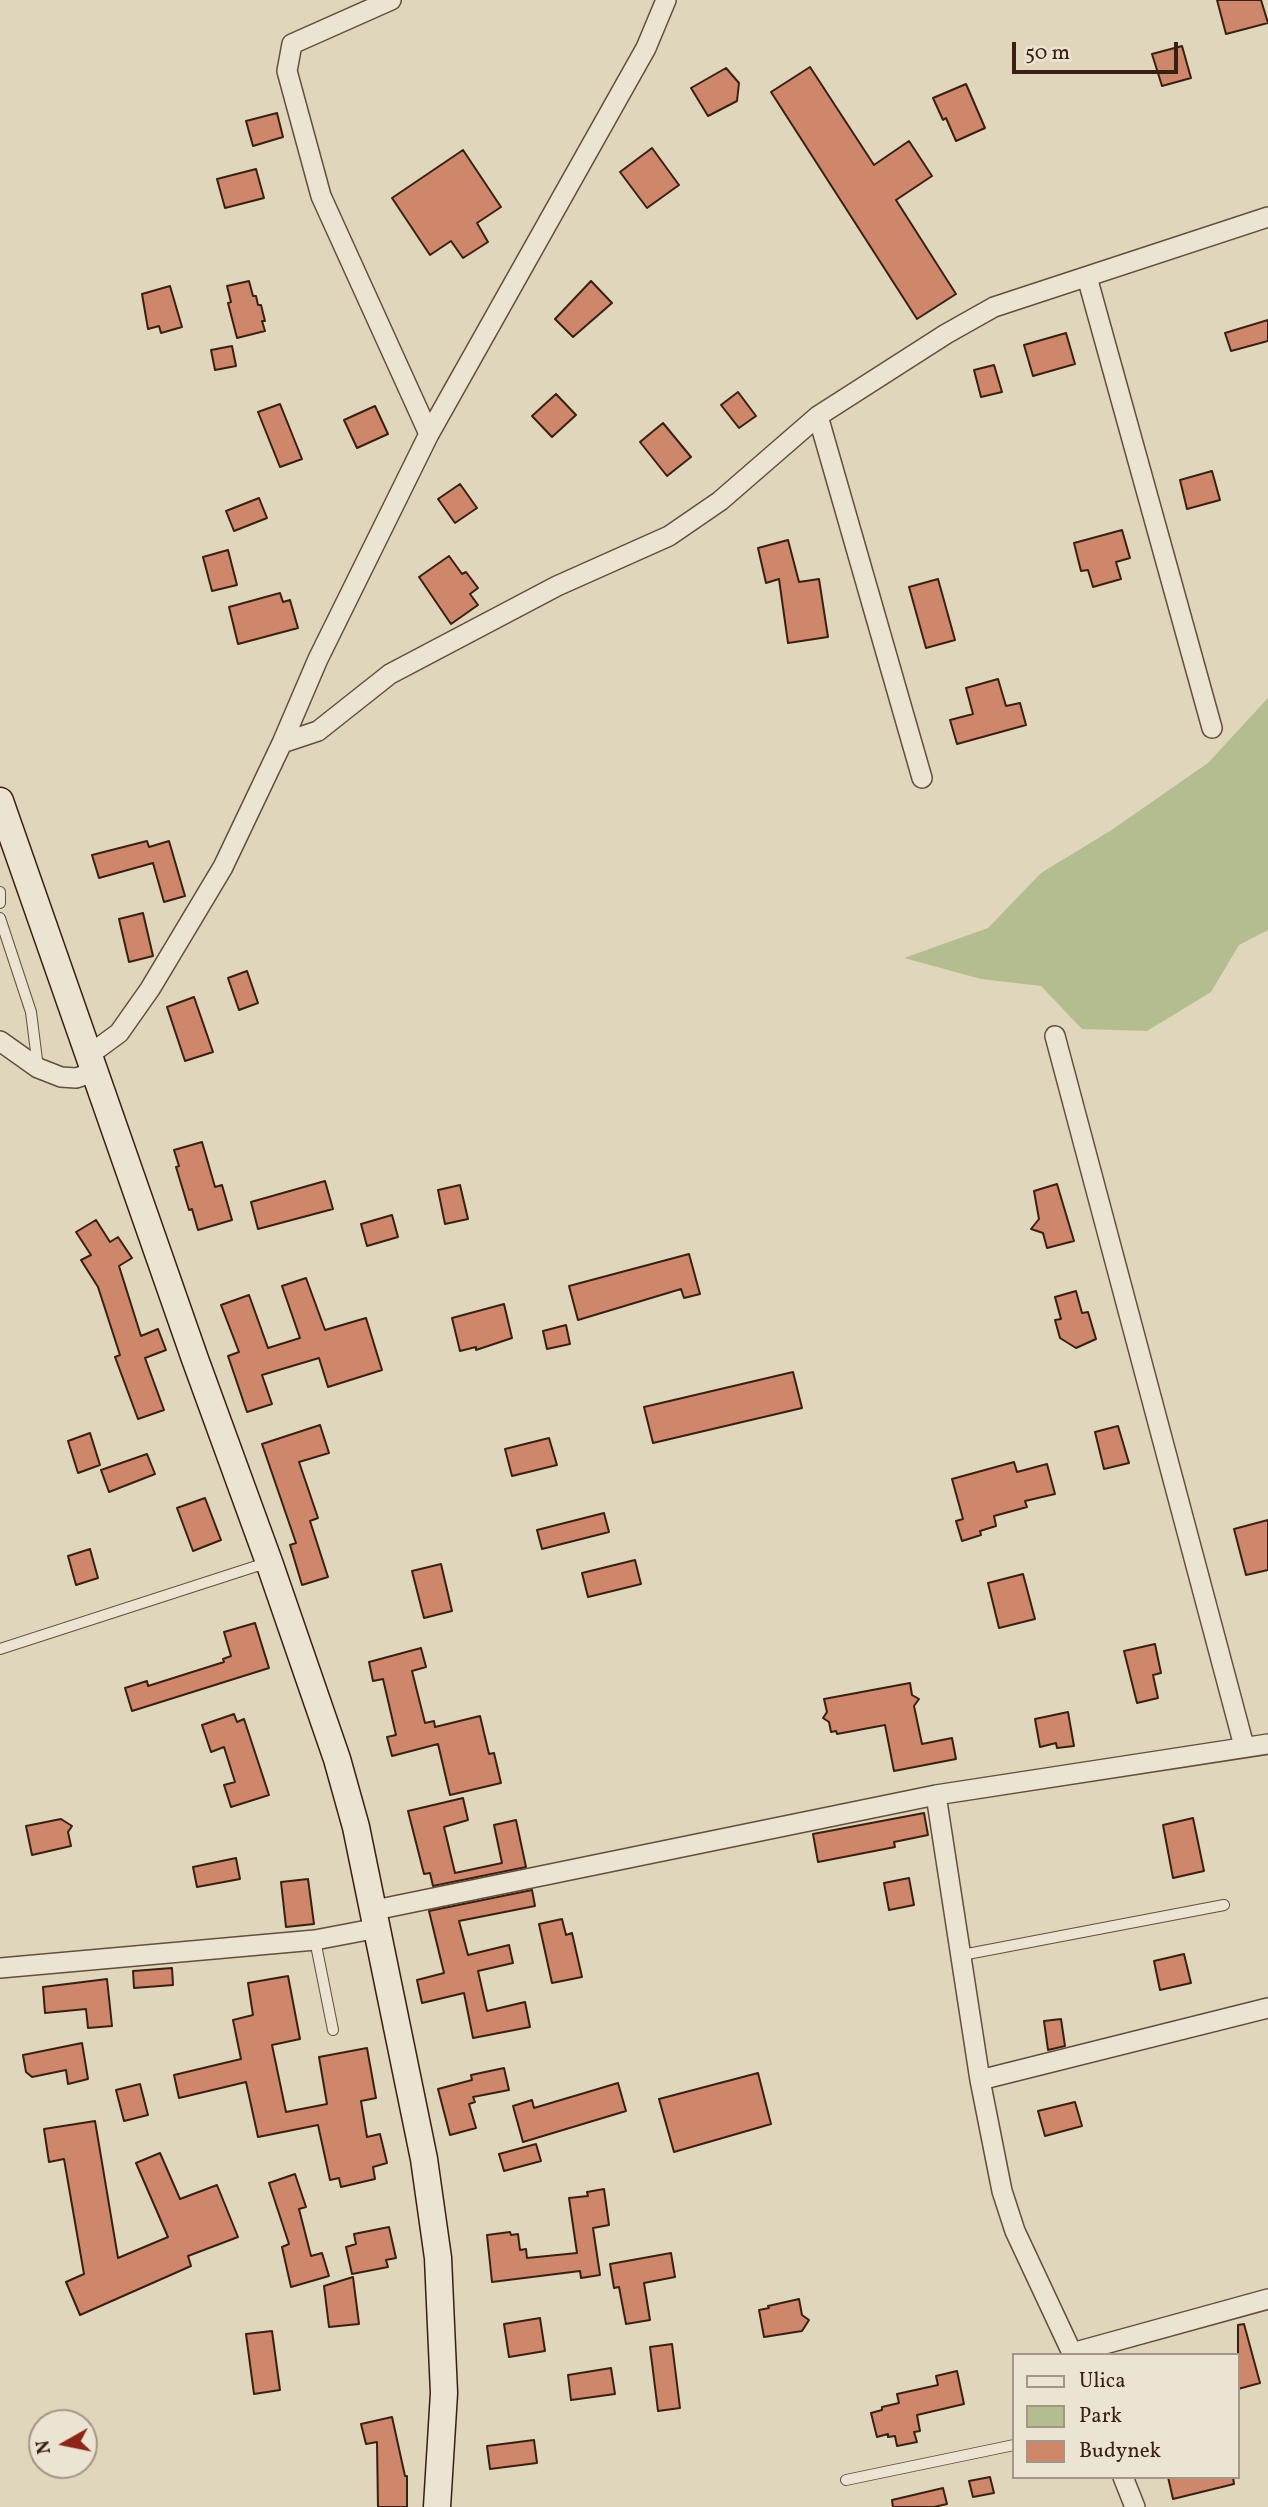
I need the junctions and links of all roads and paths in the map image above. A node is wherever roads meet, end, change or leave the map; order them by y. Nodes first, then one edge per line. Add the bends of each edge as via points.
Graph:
1 (391, 0) edge
2 (666, 0) edge
3 (1268, 217) edge
4 (1087, 277) junction
5 (818, 416) junction
6 (429, 434) junction
7 (1212, 728) dead end
8 (282, 743) junction
9 (922, 778) dead end
10 (3, 818) edge
11 (0, 892) edge
12 (0, 903) edge
13 (0, 918) edge
14 (1055, 1036) dead end
15 (0, 1041) edge
16 (92, 1063) junction
17 (38, 1068) junction
18 (269, 1562) junction
19 (0, 1649) edge
20 (1268, 1744) edge
21 (1244, 1746) junction
22 (936, 1795) junction
23 (1224, 1905) dead end
24 (377, 1919) junction
25 (315, 1940) junction
26 (962, 1955) junction
27 (0, 1968) edge
28 (1268, 2008) edge
29 (333, 2030) dead end
30 (980, 2080) junction
31 (1268, 2299) edge
32 (1073, 2353) edge
33 (1077, 2353) edge
34 (1012, 2445) edge
35 (1124, 2479) edge
36 (846, 2480) dead end
37 (437, 2507) edge
38 (1135, 2507) edge

1 - 6 street via 292,44 287,71 321,196
2 - 6 street via 646,48
3 - 4 street
4 - 5 street via 994,307
4 - 7 street
5 - 8 street via 720,501 669,536 557,586 390,674 318,731
5 - 9 street
6 - 8 street via 318,659
8 - 16 street via 223,867 150,989
10 - 16 street
11 - 12 lane
13 - 17 lane via 31,1012
14 - 21 street
15 - 17 street
16 - 17 street via 76,1077
16 - 18 street
18 - 19 lane
18 - 24 street via 337,1759
20 - 21 street
21 - 22 street
22 - 24 street
22 - 26 street
23 - 26 lane
24 - 25 street
24 - 37 street via 424,2159 438,2258 444,2393
25 - 27 street
25 - 29 lane
26 - 30 street
28 - 30 street
30 - 32 street via 1015,2231
31 - 33 street
34 - 36 lane
35 - 38 street

